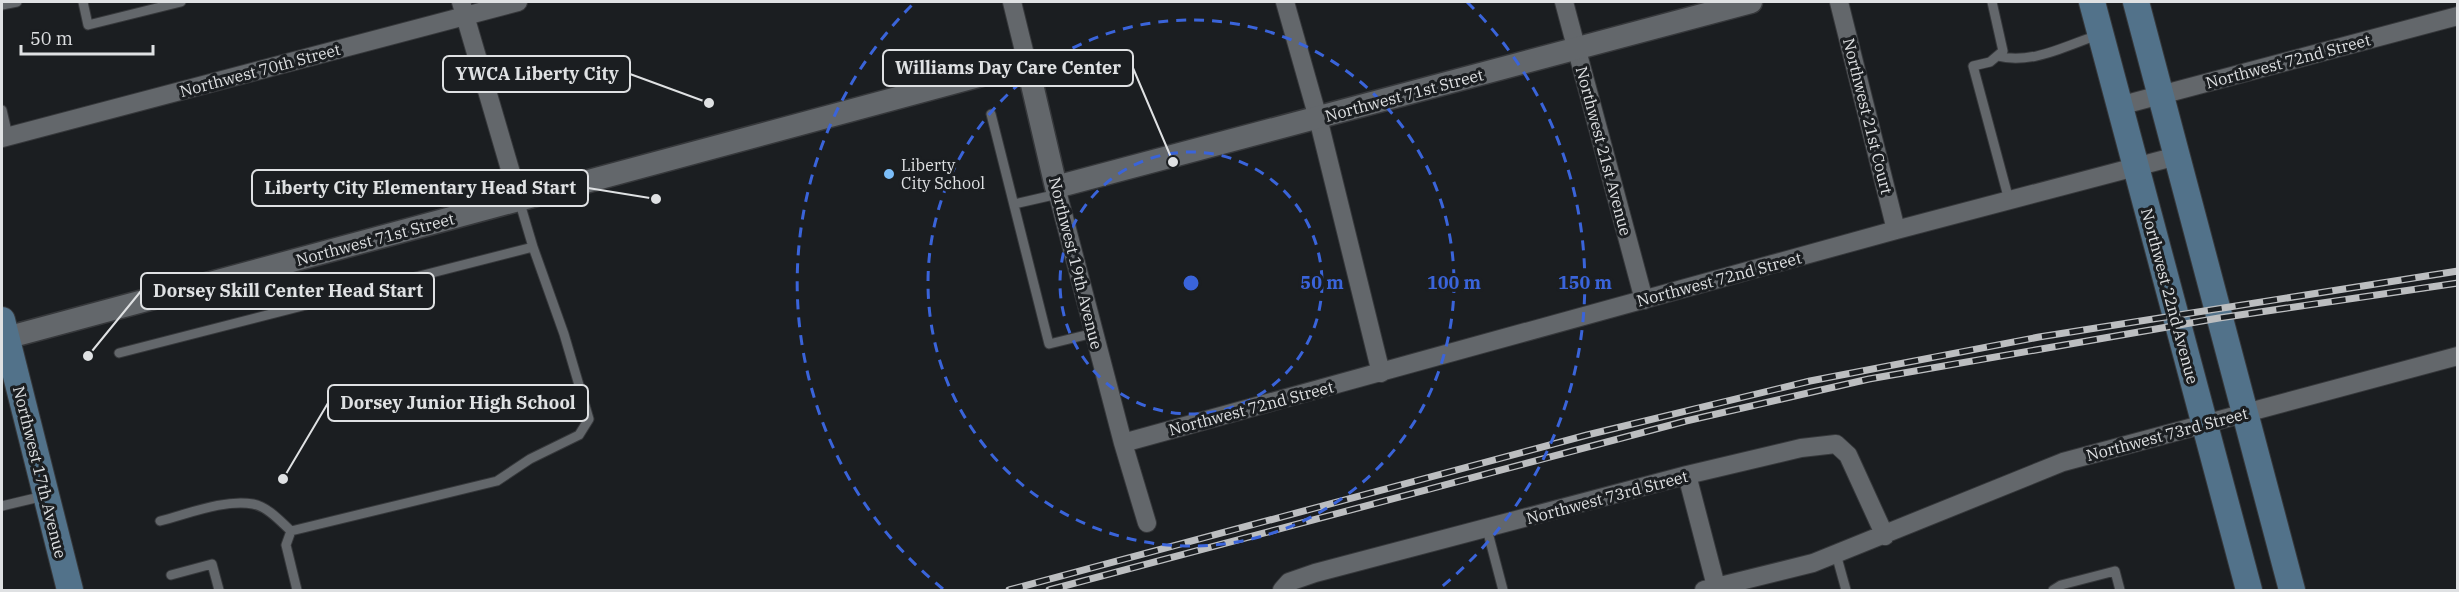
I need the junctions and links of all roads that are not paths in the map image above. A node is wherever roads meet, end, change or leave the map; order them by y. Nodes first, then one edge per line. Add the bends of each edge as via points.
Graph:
1 (17, 2) edge
2 (83, 2) edge
3 (181, 2) edge
4 (518, 2) edge
5 (1012, 2) edge
6 (1286, 2) edge
7 (1564, 2) edge
8 (1751, 2) edge
9 (1839, 2) edge
10 (1992, 2) edge
11 (2092, 2) edge
12 (2136, 2) edge
13 (2, 5) edge
14 (463, 9) edge
15 (2457, 16) edge
16 (2100, 34) junction
17 (1576, 48) junction
18 (1997, 56) junction
19 (1027, 63) junction
20 (2161, 95) junction
21 (2119, 106) junction
22 (2, 110) edge
23 (991, 114) dead end
24 (1318, 118) junction
25 (5, 137) edge
26 (2177, 156) junction
27 (2135, 167) junction
28 (1057, 190) junction
29 (519, 200) junction
30 (2009, 200) junction
31 (1014, 204) junction
32 (1896, 230) junction
33 (532, 247) junction
34 (1644, 300) junction
35 (3, 332) edge
36 (1094, 333) junction
37 (119, 353) dead end
38 (2457, 356) edge
39 (1381, 373) junction
40 (2245, 413) junction
41 (2204, 423) junction
42 (1123, 443) junction
43 (1687, 475) junction
44 (46, 495) junction
45 (2, 506) edge
46 (160, 521) dead end
47 (1147, 523) dead end
48 (1487, 529) junction
49 (291, 531) junction
50 (1885, 536) junction
51 (1836, 554) junction
52 (171, 575) dead end
53 (1712, 589) edge
54 (70, 591) edge
55 (219, 591) edge
56 (297, 591) edge
57 (1282, 591) edge
58 (1503, 591) edge
59 (1846, 591) edge
60 (2053, 591) edge
61 (2120, 591) edge
62 (2249, 591) edge
63 (2292, 591) edge

1 - 13 lane
2 - 3 lane via 88,25
4 - 14 street, Northwest 70th Street
5 - 19 street, Northwest 19th Avenue
6 - 24 street
7 - 17 street, Northwest 21st Avenue
8 - 17 street, Northwest 71st Street
9 - 32 street, Northwest 21st Court
10 - 18 lane via 2003,51
11 - 16 main road, Northwest 22nd Avenue
12 - 20 main road
14 - 25 street, Northwest 70th Street
14 - 29 street
15 - 20 street, Northwest 72nd Street
16 - 18 lane via 2027,59 2014,61
16 - 21 main road, Northwest 22nd Avenue
17 - 24 street, Northwest 71st Street
17 - 34 street, Northwest 21st Avenue
18 - 30 lane via 1973,66
19 - 28 street, Northwest 19th Avenue
19 - 29 street, Northwest 71st Street
20 - 21 street, Northwest 72nd Street
20 - 26 main road
21 - 27 main road, Northwest 22nd Avenue
22 - 25 lane
23 - 31 lane
24 - 28 street, Northwest 71st Street
24 - 39 street
26 - 27 street, Northwest 72nd Street
26 - 40 main road
27 - 30 street, Northwest 72nd Street
27 - 41 main road, Northwest 22nd Avenue
28 - 31 lane
28 - 36 street, Northwest 19th Avenue
29 - 33 lane
29 - 35 street, Northwest 71st Street
30 - 32 street, Northwest 72nd Street
31 - 36 lane via 1048,344
32 - 34 street, Northwest 72nd Street
33 - 37 lane
33 - 49 lane via 564,334 589,419 579,435 530,459 497,481
34 - 39 street, Northwest 72nd Street
35 - 44 main road, Northwest 17th Avenue
36 - 42 street, Northwest 19th Avenue
38 - 40 street, Northwest 73rd Street
39 - 42 street, Northwest 72nd Street
40 - 41 street, Northwest 73rd Street
40 - 63 main road
41 - 50 street, Northwest 73rd Street via 2062,462
41 - 62 main road, Northwest 22nd Avenue
42 - 47 street, Northwest 19th Avenue
43 - 48 street, Northwest 73rd Street
43 - 50 street, Northwest 73rd Street via 1801,448 1836,444 1848,455
43 - 53 street
44 - 45 lane
44 - 54 main road, Northwest 17th Avenue
46 - 49 lane via 232,504 254,504 273,514
48 - 57 street, Northwest 73rd Street via 1295,579
48 - 58 lane
49 - 56 lane via 286,545
50 - 51 street, Northwest 73rd Street
51 - 53 street, Northwest 73rd Street
51 - 59 lane
52 - 55 lane via 212,564
60 - 61 lane via 2061,585 2115,571

